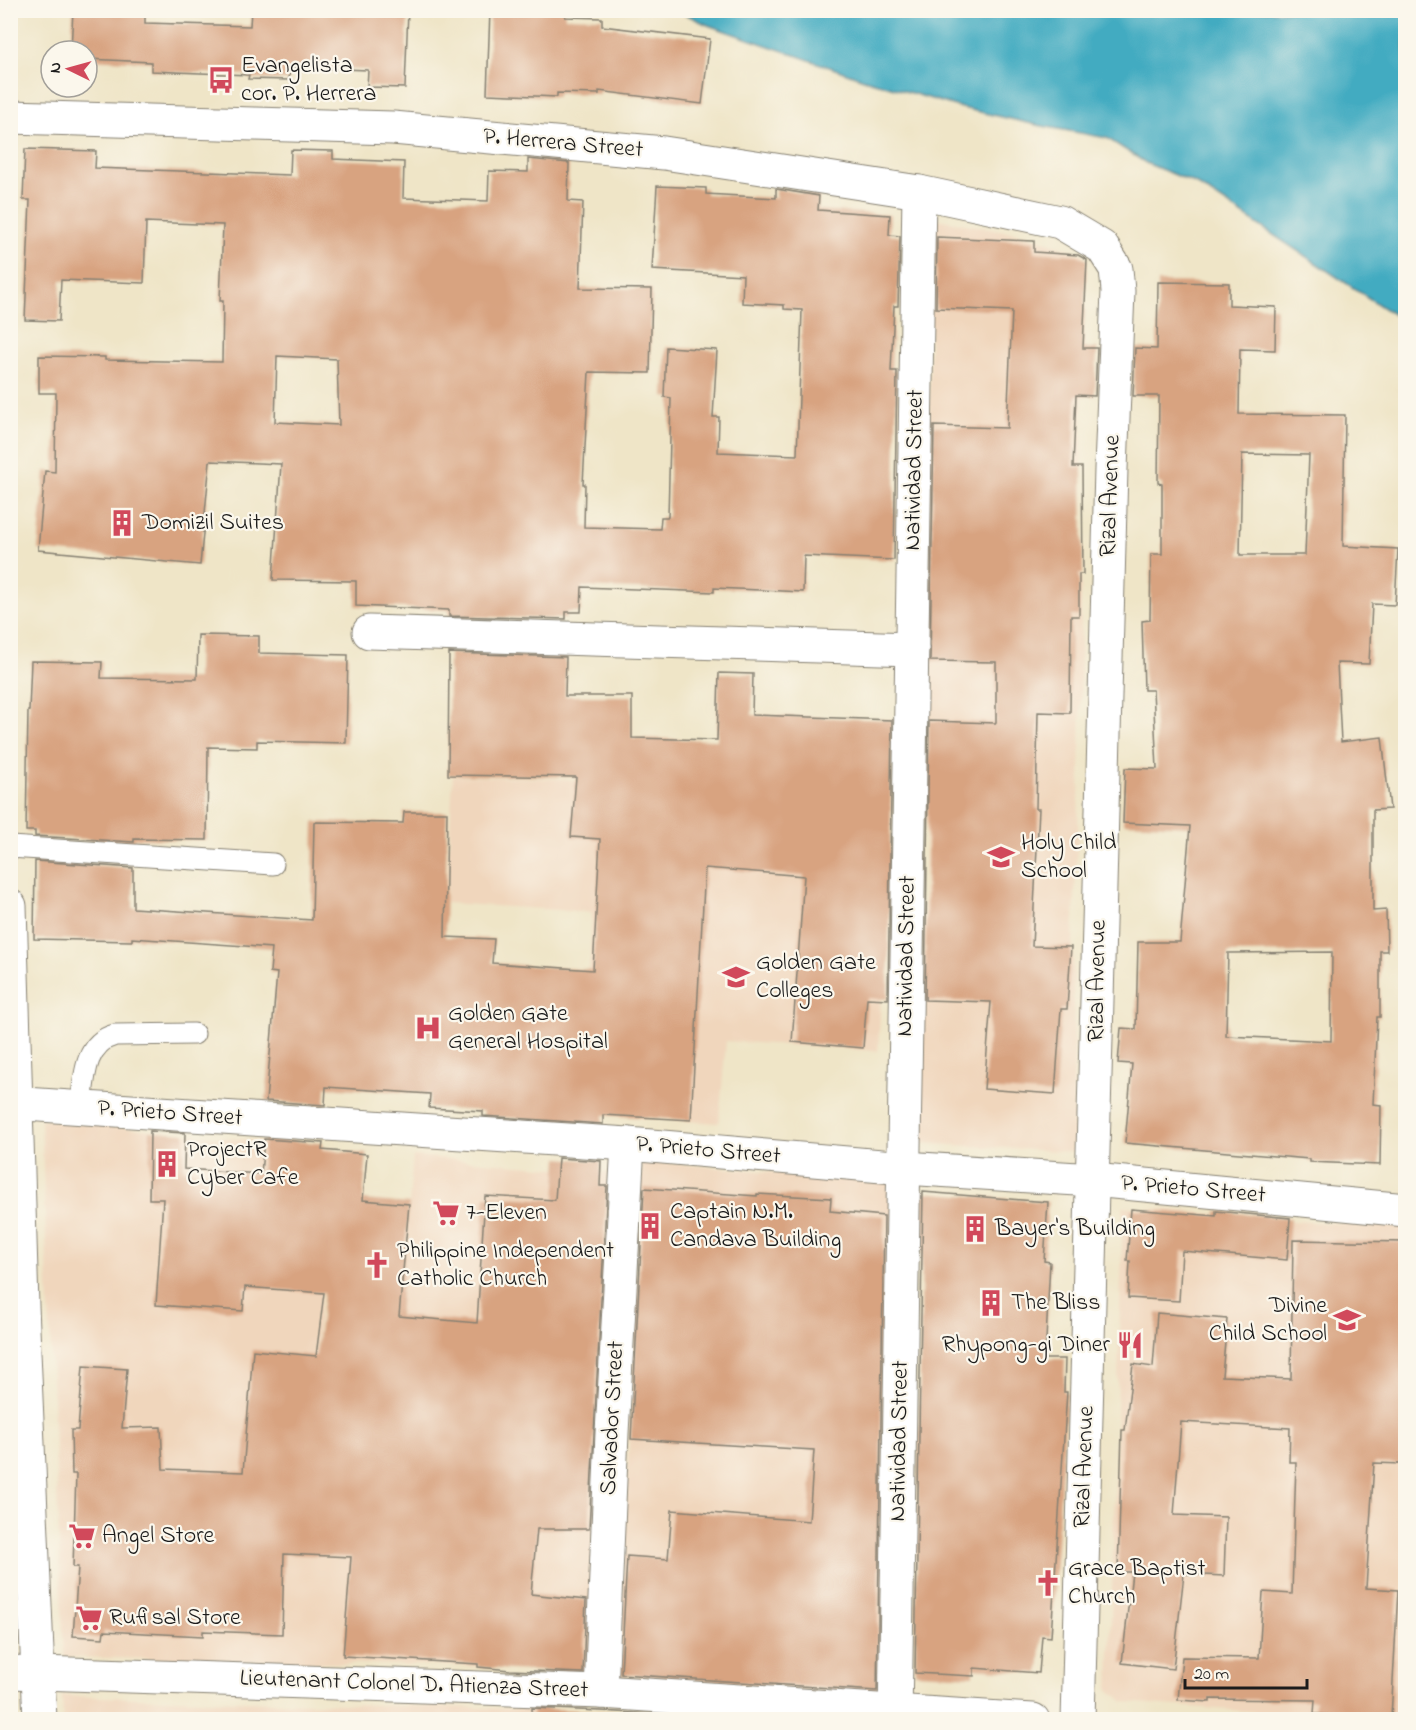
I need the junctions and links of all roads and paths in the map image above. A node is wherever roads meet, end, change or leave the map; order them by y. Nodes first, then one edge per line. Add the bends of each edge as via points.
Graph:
1 (10, 117) edge
2 (919, 192) junction
3 (1102, 247) joint
4 (369, 632) dead end
5 (912, 649) junction
6 (10, 847) edge
7 (273, 864) dead end
8 (10, 906) edge
9 (194, 1034) dead end
10 (13, 1103) edge
11 (81, 1108) junction
12 (628, 1144) junction
13 (905, 1168) junction
14 (1093, 1180) junction
15 (1406, 1210) edge
16 (16, 1306) edge
17 (24, 1672) edge
18 (601, 1692) junction
19 (895, 1715) edge
20 (40, 1719) edge
21 (1033, 1719) edge
22 (1078, 1719) edge

1 - 2 street, P. Herrera Street via 393,128 664,153
2 - 3 street, P. Herrera Street via 1060,222
2 - 5 street, Natividad Street
3 - 14 street, Rizal Avenue via 1116,269 1118,291
4 - 5 street
5 - 13 street, Natividad Street
6 - 7 lane
8 - 10 street
9 - 11 lane via 104,1038 95,1046 87,1064
10 - 11 street, P. Prieto Street
10 - 16 street
11 - 12 street, P. Prieto Street
12 - 13 street, P. Prieto Street
12 - 18 street, Salvador Street
13 - 14 street, P. Prieto Street
13 - 19 street, Natividad Street
14 - 15 street, P. Prieto Street
14 - 22 street, Rizal Avenue
16 - 17 street
17 - 18 street, Lieutenant Colonel D. Atienza Street
17 - 20 street
18 - 19 street, Lieutenant Colonel D. Atienza Street
19 - 21 street, Lieutenant Colonel D. Atienza Street

